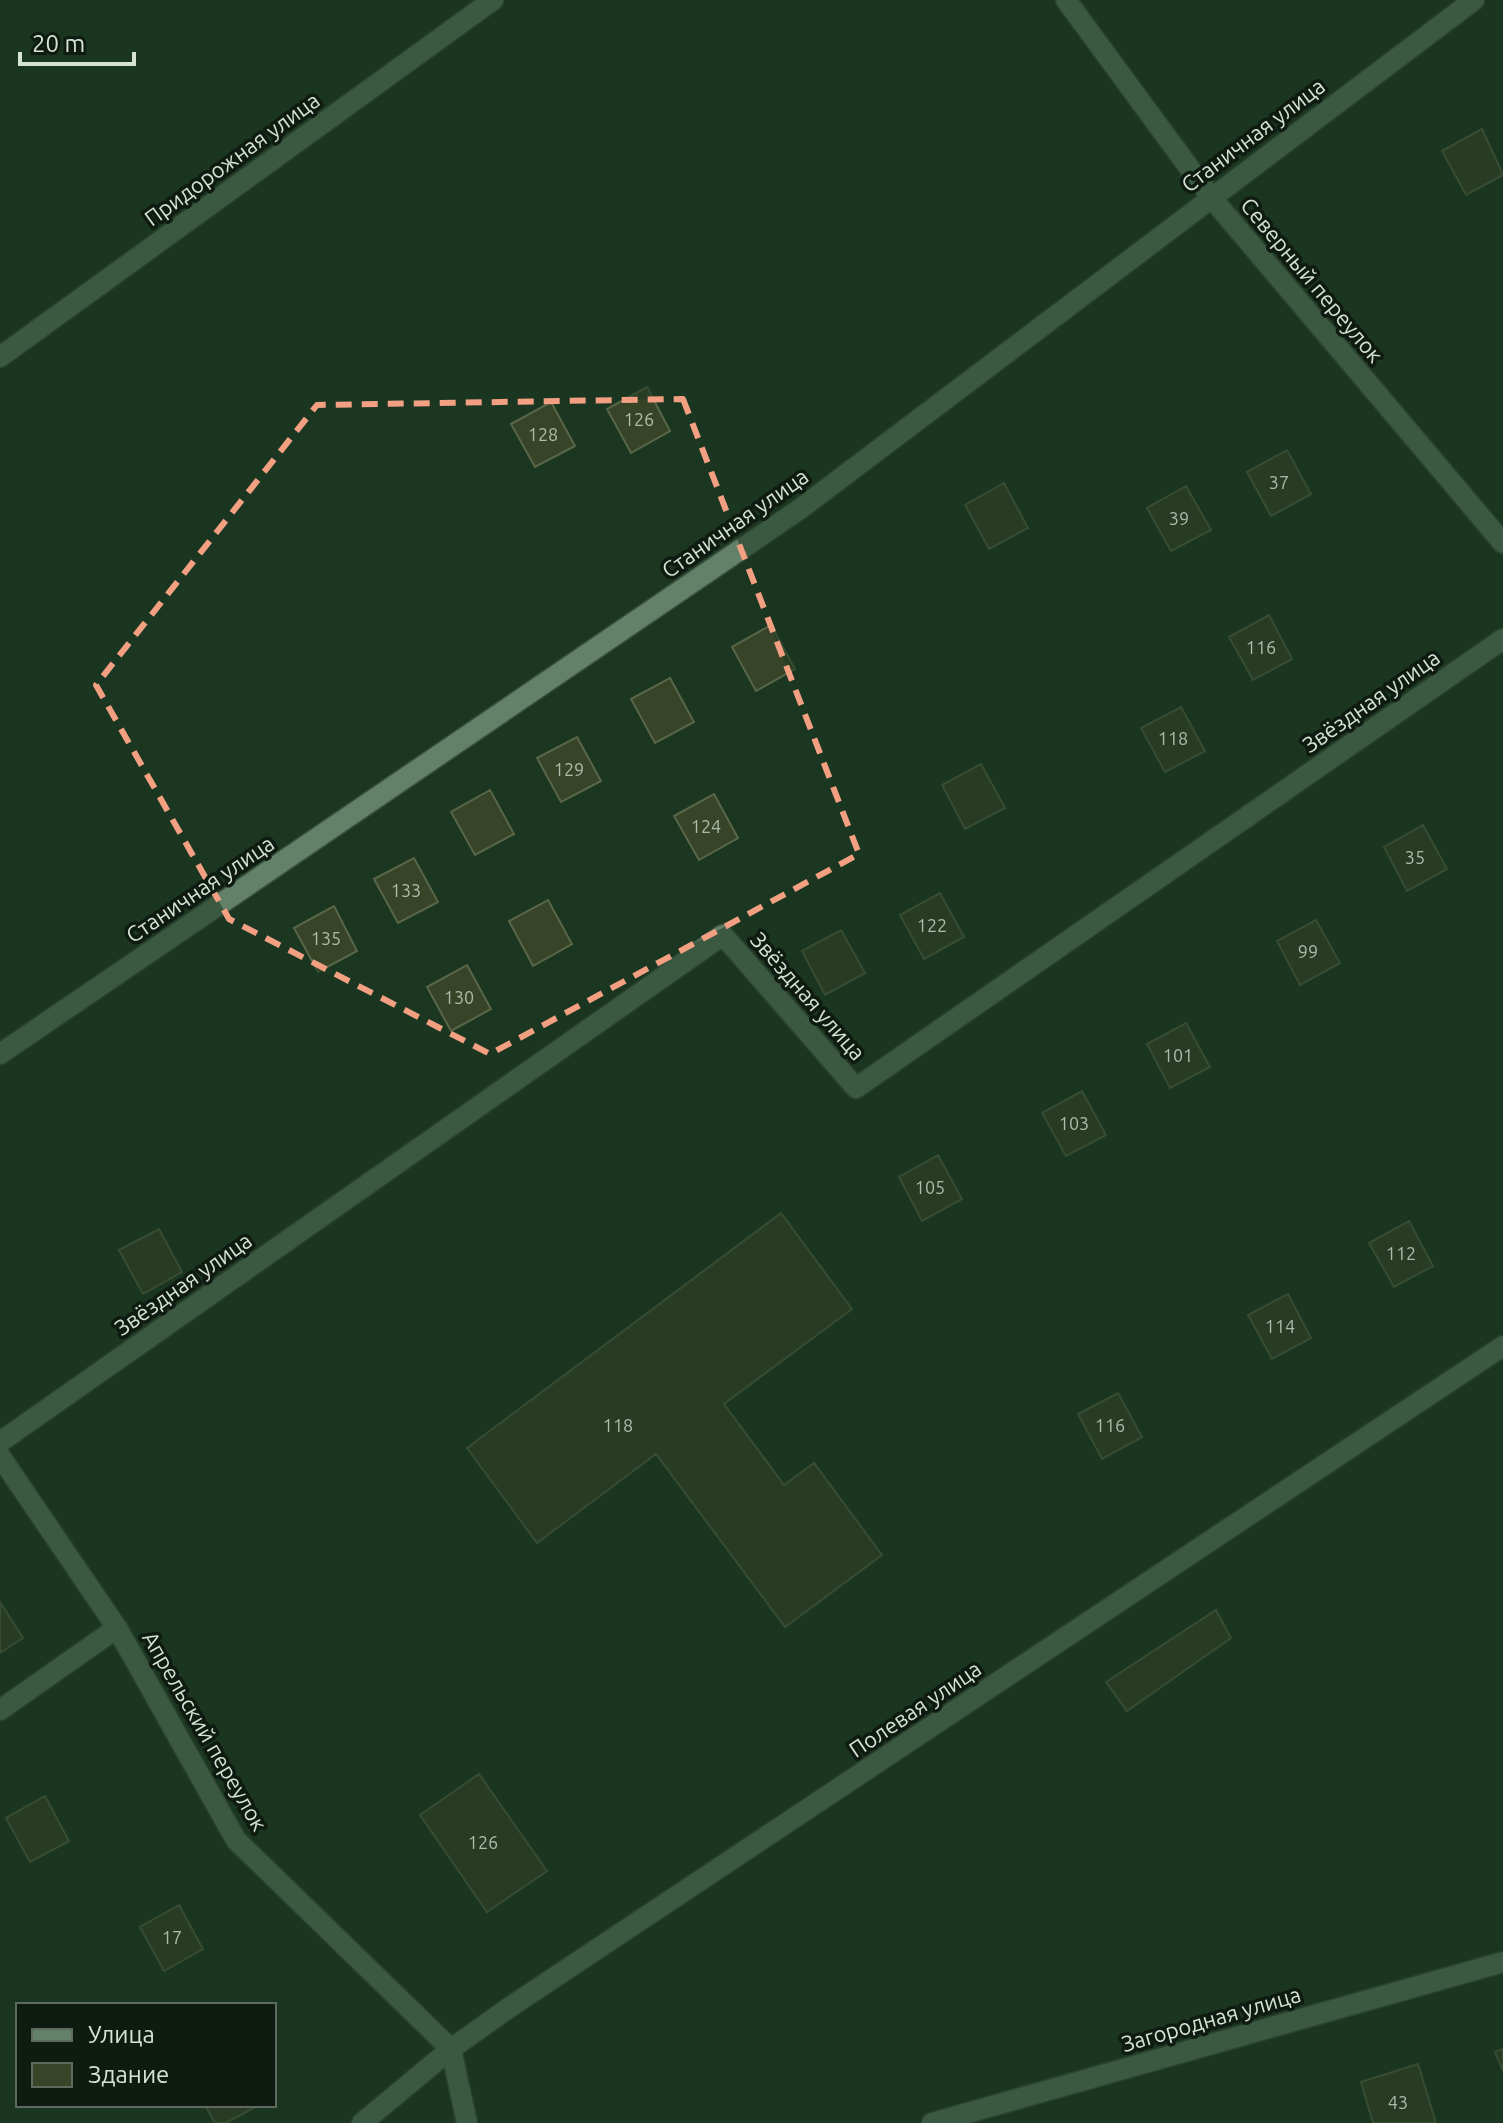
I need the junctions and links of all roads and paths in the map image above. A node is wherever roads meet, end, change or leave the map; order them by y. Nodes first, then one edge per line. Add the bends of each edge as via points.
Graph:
1 (493, 0) edge
2 (1066, 0) edge
3 (1474, 0) edge
4 (1210, 196) junction
5 (0, 357) edge
6 (1503, 543) edge
7 (1503, 639) edge
8 (0, 1054) edge
9 (1503, 1346) edge
10 (0, 1442) edge
11 (0, 1456) edge
12 (117, 1628) junction
13 (0, 1710) edge
14 (1503, 1962) edge
15 (451, 2049) junction
16 (362, 2123) edge
17 (467, 2123) edge
18 (932, 2123) edge

1 - 5 street, Придорожная улица
2 - 4 street, Северный переулок
3 - 4 street, Станичная улица
4 - 6 street, Северный переулок
4 - 8 street, Станичная улица via 800,509
7 - 10 street, Звёздная улица via 856,1088 723,935
9 - 15 street, Полевая улица
11 - 12 street, Апрельский переулок
12 - 13 street
12 - 15 street, Апрельский переулок via 236,1840
14 - 18 street, Загородная улица
15 - 16 street, Полевая улица
15 - 17 street

